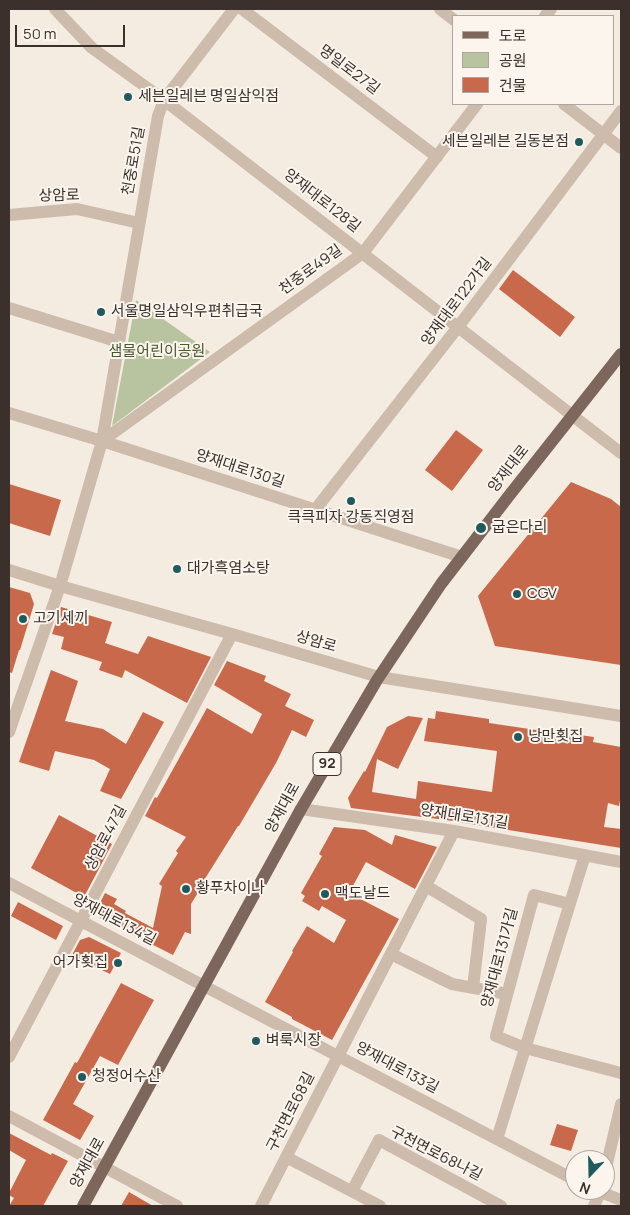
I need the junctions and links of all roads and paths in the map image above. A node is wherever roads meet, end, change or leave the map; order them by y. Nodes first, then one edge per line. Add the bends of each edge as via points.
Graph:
1 (55, 9) edge
2 (234, 9) edge
3 (242, 9) edge
4 (440, 9) edge
5 (452, 18) edge
6 (164, 100) junction
7 (477, 105) edge
8 (565, 105) edge
9 (621, 111) edge
10 (603, 134) junction
11 (621, 148) edge
12 (437, 157) junction
13 (9, 215) edge
14 (139, 223) junction
15 (362, 253) junction
16 (9, 308) edge
17 (458, 327) junction
18 (119, 342) junction
19 (621, 354) edge
20 (9, 413) edge
21 (572, 416) junction
22 (102, 441) junction
23 (621, 453) edge
24 (316, 510) junction
25 (462, 557) junction
26 (9, 570) edge
27 (60, 586) junction
28 (232, 634) junction
29 (379, 677) junction
30 (12, 714) edge
31 (621, 716) edge
32 (9, 732) edge
33 (301, 810) junction
34 (454, 831) junction
35 (585, 855) junction
36 (621, 862) edge
37 (9, 883) edge
38 (426, 886) junction
39 (570, 904) junction
40 (80, 921) junction
41 (391, 954) junction
42 (204, 986) junction
43 (472, 988) junction
44 (507, 994) junction
45 (525, 1048) junction
46 (338, 1056) junction
47 (9, 1057) edge
48 (621, 1073) edge
49 (621, 1104) edge
50 (9, 1116) edge
51 (497, 1139) junction
52 (610, 1150) edge
53 (286, 1156) junction
54 (104, 1166) junction
55 (565, 1175) edge
56 (352, 1191) junction
57 (173, 1205) edge
58 (83, 1206) edge
59 (261, 1206) edge
60 (380, 1206) edge
61 (501, 1206) edge

1 - 6 street, 양재대로128길 via 92,48
2 - 6 street, 천중로51길
3 - 12 street, 명일로27길
4 - 5 street
6 - 14 street, 천중로51길 via 158,116
6 - 15 street, 양재대로128길
7 - 12 street, 천중로49길
8 - 10 street
9 - 10 street, 양재대로122가길
10 - 11 street
10 - 17 street, 양재대로122가길
12 - 15 street, 천중로49길
13 - 14 street, 상암로 via 77,209
14 - 18 street, 천중로51길
15 - 17 street, 양재대로128길
15 - 22 street, 천중로49길
16 - 18 street
17 - 21 street, 양재대로128길
17 - 24 street, 양재대로122가길
18 - 22 street, 천중로51길
19 - 21 main road, 양재대로 / 92
20 - 22 street, 양재대로130길
21 - 23 street, 양재대로128길
21 - 25 main road, 양재대로 / 92
22 - 24 street, 양재대로130길
22 - 27 street, 천중로51길
24 - 25 street, 양재대로130길
25 - 29 main road, 양재대로 / 92
26 - 27 street, 상암로
27 - 28 street, 상암로
27 - 30 street, 천중로51길
28 - 29 street, 상암로
28 - 40 street, 상암로47길
29 - 31 street, 상암로
29 - 33 main road, 양재대로 / 92
30 - 32 street, 천중로51길
33 - 34 street, 양재대로131길
33 - 42 main road, 양재대로 / 92
34 - 35 street, 양재대로131길
34 - 38 street, 구천면로68길
35 - 36 street, 양재대로131길
35 - 39 street
37 - 40 street, 양재대로134길
38 - 41 street, 구천면로68길
38 - 43 street via 481,919
39 - 44 street, 양재대로131가길 via 534,895
39 - 45 street
40 - 42 street, 양재대로134길
40 - 47 street, 상암로47길
41 - 43 street via 452,984
41 - 46 street, 구천면로68길
42 - 46 street, 양재대로133길
42 - 54 main road, 양재대로 / 92
43 - 44 street
44 - 45 street, 양재대로131가길 via 496,1036
45 - 48 street
45 - 51 street
46 - 51 street, 양재대로133길
46 - 53 street, 구천면로68길
49 - 52 street
50 - 54 street
51 - 55 street, 양재대로133길
53 - 56 street
53 - 59 street, 구천면로68길
54 - 57 street
54 - 58 main road, 양재대로 / 92
56 - 60 street
56 - 61 street, 구천면로68나길 via 379,1140

